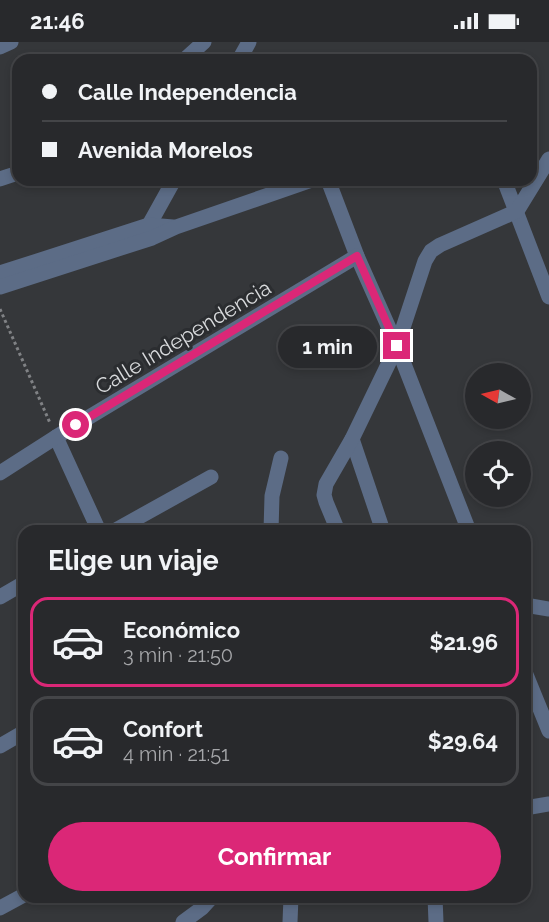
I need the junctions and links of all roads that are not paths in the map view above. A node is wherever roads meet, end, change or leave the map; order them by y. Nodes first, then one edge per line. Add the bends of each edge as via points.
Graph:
1 (11, 42) edge
2 (204, 42) edge
3 (0, 47) edge
4 (191, 54) edge
5 (549, 159) edge
6 (537, 178) edge
7 (171, 186) edge
8 (295, 186) edge
9 (330, 186) edge
10 (507, 186) edge
11 (532, 186) edge
12 (517, 211) junction
13 (151, 232) junction
14 (357, 256) junction
15 (0, 273) edge
16 (0, 287) edge
17 (547, 287) edge
18 (397, 346) junction
19 (56, 437) junction
20 (352, 439) junction
21 (281, 458) dead end
22 (0, 473) edge
23 (211, 477) dead end
24 (96, 525) edge
25 (125, 525) edge
26 (271, 525) edge
27 (336, 525) edge
28 (381, 525) edge
29 (467, 525) edge
30 (18, 586) edge
31 (0, 597) edge
32 (531, 606) edge
33 (549, 609) edge
34 (531, 687) edge
35 (549, 731) edge
36 (18, 736) edge
37 (0, 746) edge
38 (549, 804) edge
39 (531, 807) edge
40 (18, 898) edge
41 (205, 903) edge
42 (291, 903) edge
43 (435, 903) edge
44 (0, 908) edge
45 (183, 922) edge
46 (290, 922) edge
47 (436, 922) edge

1 - 3 street
2 - 4 street
5 - 6 street
7 - 13 street
8 - 13 street
9 - 14 street
10 - 12 street
11 - 12 street
12 - 17 street
12 - 18 street via 431,251
13 - 15 street
13 - 16 street
14 - 18 street
14 - 19 street, Calle Independencia
18 - 20 street
18 - 29 street
19 - 22 street, Calle Independencia
19 - 24 street
20 - 27 street via 326,484 324,495
20 - 28 street
21 - 26 street via 272,496
23 - 25 street
30 - 31 street
32 - 33 street
34 - 35 street
36 - 37 street
38 - 39 street
40 - 44 street
41 - 45 street
42 - 46 street
43 - 47 street

